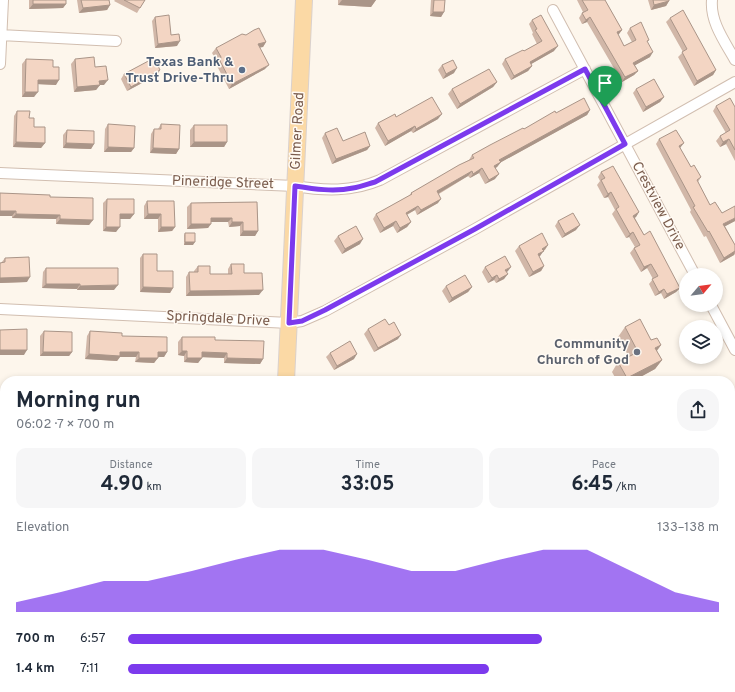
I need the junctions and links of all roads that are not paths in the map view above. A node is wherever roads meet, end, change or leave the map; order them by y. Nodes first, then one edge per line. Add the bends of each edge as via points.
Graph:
1 (3, 0) edge
2 (304, 0) edge
3 (712, 0) edge
4 (553, 10) dead end
5 (1, 35) edge
6 (116, 41) dead end
7 (735, 60) edge
8 (0, 64) edge
9 (585, 69) junction
10 (735, 82) edge
11 (625, 144) junction
12 (0, 173) edge
13 (295, 186) junction
14 (691, 268) edge
15 (0, 309) edge
16 (715, 312) edge
17 (289, 323) junction
18 (735, 350) edge
19 (286, 376) edge

1 - 5 street
2 - 13 main road, Gilmer Road
3 - 7 street via 715,22
4 - 9 street, Crestview Drive
5 - 6 street
5 - 8 street
9 - 11 street, Crestview Drive
9 - 13 street, Pineridge Street via 375,182 342,190
10 - 11 street, Springdale Drive
11 - 14 street, Crestview Drive
11 - 17 street, Springdale Drive via 325,310 302,321
12 - 13 street, Pineridge Street
13 - 17 main road, Gilmer Road
15 - 17 street, Springdale Drive
16 - 18 street
17 - 19 main road, Gilmer Road

